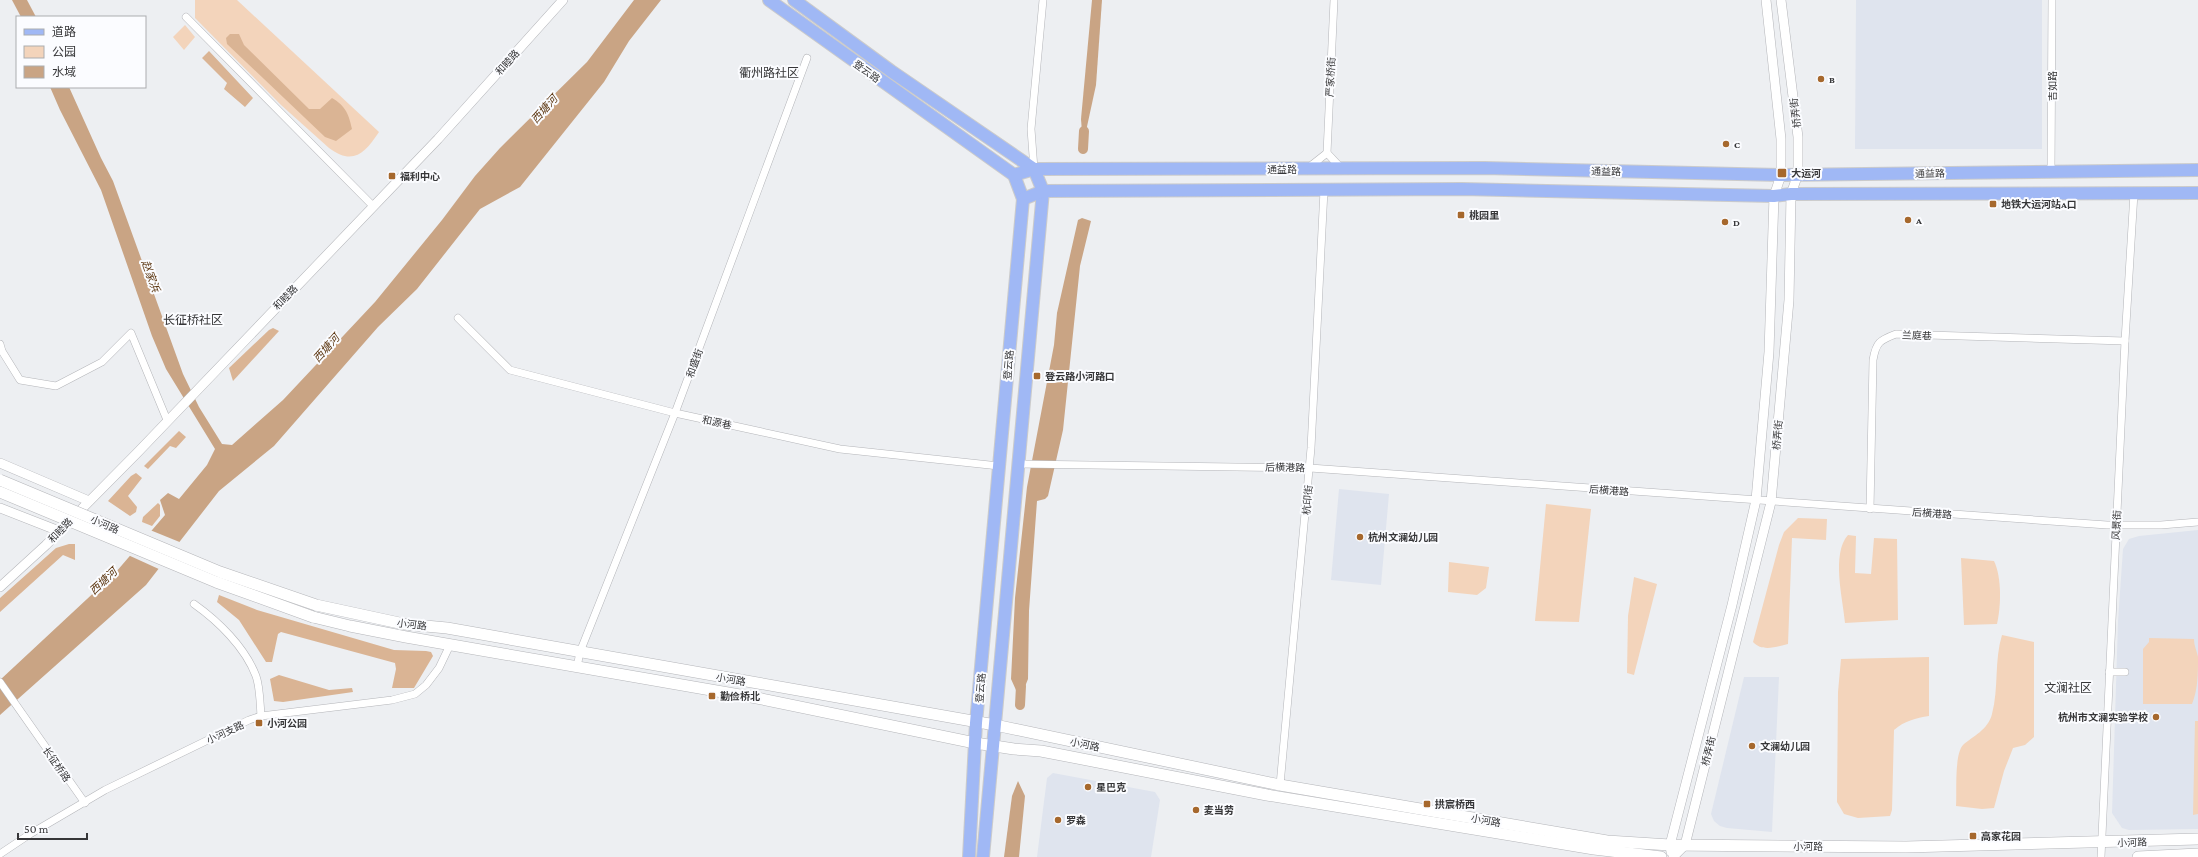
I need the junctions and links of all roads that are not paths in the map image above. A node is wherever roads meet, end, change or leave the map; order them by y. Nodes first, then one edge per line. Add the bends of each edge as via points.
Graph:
1 (563, 0) edge
2 (769, 0) edge
3 (794, 0) edge
4 (1043, 0) edge
5 (1334, 0) edge
6 (1766, 0) edge
7 (1781, 0) edge
8 (2052, 0) edge
9 (186, 17) dead end
10 (807, 58) dead end
11 (1327, 153) junction
12 (1034, 169) junction
13 (1306, 169) junction
14 (1342, 169) junction
15 (2198, 170) edge
16 (2051, 172) junction
17 (1781, 174) junction
18 (1798, 174) junction
19 (1014, 175) junction
20 (1324, 190) junction
21 (1043, 191) junction
22 (2134, 193) junction
23 (2198, 193) edge
24 (1791, 194) junction
25 (1774, 196) junction
26 (1023, 199) junction
27 (373, 206) junction
28 (458, 318) dead end
29 (2125, 340) junction
30 (0, 344) edge
31 (675, 413) junction
32 (167, 420) junction
33 (0, 463) edge
34 (1019, 464) junction
35 (999, 466) junction
36 (1310, 468) junction
37 (0, 480) edge
38 (0, 492) edge
39 (1756, 500) junction
40 (89, 501) junction
41 (1772, 502) junction
42 (0, 508) edge
43 (1870, 509) junction
44 (2198, 522) edge
45 (2116, 525) junction
46 (59, 532) junction
47 (0, 587) edge
48 (194, 604) dead end
49 (450, 645) junction
50 (580, 652) junction
51 (577, 667) junction
52 (2109, 672) junction
53 (2125, 672) dead end
54 (0, 682) edge
55 (261, 716) junction
56 (976, 723) junction
57 (995, 725) junction
58 (975, 743) junction
59 (993, 745) junction
60 (1280, 785) junction
61 (85, 803) junction
62 (2198, 839) edge
63 (2102, 843) junction
64 (1670, 845) junction
65 (1685, 845) junction
66 (0, 854) edge
67 (2198, 854) edge
68 (969, 857) edge
69 (983, 857) edge
70 (1661, 857) edge
71 (1672, 857) edge
72 (2101, 857) edge
73 (2138, 857) edge

1 - 27 street, 和睦路 via 438,139
2 - 19 main road, 登云路
3 - 12 main road, 登云路 via 891,71
4 - 12 street via 1031,129
5 - 11 street, 严家桥街
6 - 17 street, 桥弄街 via 1781,138
7 - 18 street, 桥弄街 via 1798,136
8 - 16 street, 吉如路
9 - 27 street
10 - 31 street, 和盛街
11 - 13 street
11 - 14 street
12 - 13 main road, 通益路
12 - 19 main road, 通益路
12 - 21 main road, 登云路
13 - 14 main road, 通益路
14 - 17 main road, 通益路 via 1484,168
15 - 16 main road, 通益路
16 - 18 main road, 通益路
17 - 18 main road, 通益路
17 - 25 street, 桥弄街
18 - 24 street, 桥弄街
19 - 26 main road, 登云路
20 - 21 main road, 通益路
20 - 25 main road, 通益路 via 1492,189
20 - 36 street, 杭印街
21 - 26 main road, 通益路
21 - 34 main road, 登云路
22 - 23 main road, 通益路
22 - 24 main road, 通益路
22 - 29 street, 风景街
24 - 25 main road, 通益路
24 - 41 street, 桥弄街 via 1789,300
25 - 39 street, 桥弄街 via 1769,352
26 - 35 main road, 登云路
27 - 32 street, 和睦路
28 - 31 street, 和源巷 via 510,370
29 - 43 street, 兰庭巷 via 1896,334 1883,339 1875,347 1873,360
29 - 45 street, 风景街
30 - 32 street via 20,380 56,386 102,362 131,333
31 - 35 street, 和源巷 via 840,449
31 - 50 street, 和盛街
32 - 40 street, 和睦路
33 - 40 street
34 - 36 street, 后横港路
34 - 57 main road, 登云路
35 - 56 main road, 登云路
36 - 39 street, 后横港路
36 - 60 street, 杭印街
37 - 50 main road, 小河路, bridge via 220,572 316,605 404,624 447,628
38 - 49 main road, 小河路, bridge via 216,582 313,617
39 - 41 street, 后横港路
39 - 64 street, 桥弄街 via 1732,605
40 - 46 street, 和睦路
41 - 43 street, 后横港路
41 - 65 street, 桥弄街
42 - 46 street
43 - 45 street, 后横港路
44 - 45 street, 后横港路 via 2161,526
45 - 52 street, 风景街
46 - 47 street, 和睦路
48 - 55 street via 210,615 236,642 256,676
49 - 51 main road, 小河路
49 - 55 street, 小河支路 via 439,668 415,694 392,700
50 - 51 street, 和盛街
50 - 56 main road, 小河路
51 - 58 main road, 小河路 via 757,698
52 - 53 street
52 - 63 street, 风景街
54 - 61 street, 长征桥路
55 - 61 street, 小河支路 via 112,786
56 - 57 main road, 小河路
56 - 58 main road, 登云路
57 - 59 main road, 登云路
57 - 60 main road, 小河路
58 - 59 main road, 小河路
58 - 68 main road, 登云路
59 - 69 main road, 登云路
59 - 70 main road, 小河路 via 1041,750 1267,795 1594,849
60 - 64 main road, 小河路 via 1607,841
61 - 66 street, 小河支路
62 - 63 main road, 小河路
63 - 65 main road, 小河路 via 1906,847
63 - 72 street, 风景街
64 - 65 main road, 小河路
64 - 71 street, 桥弄街
65 - 71 street, 桥弄街
67 - 73 main road, 小河路

